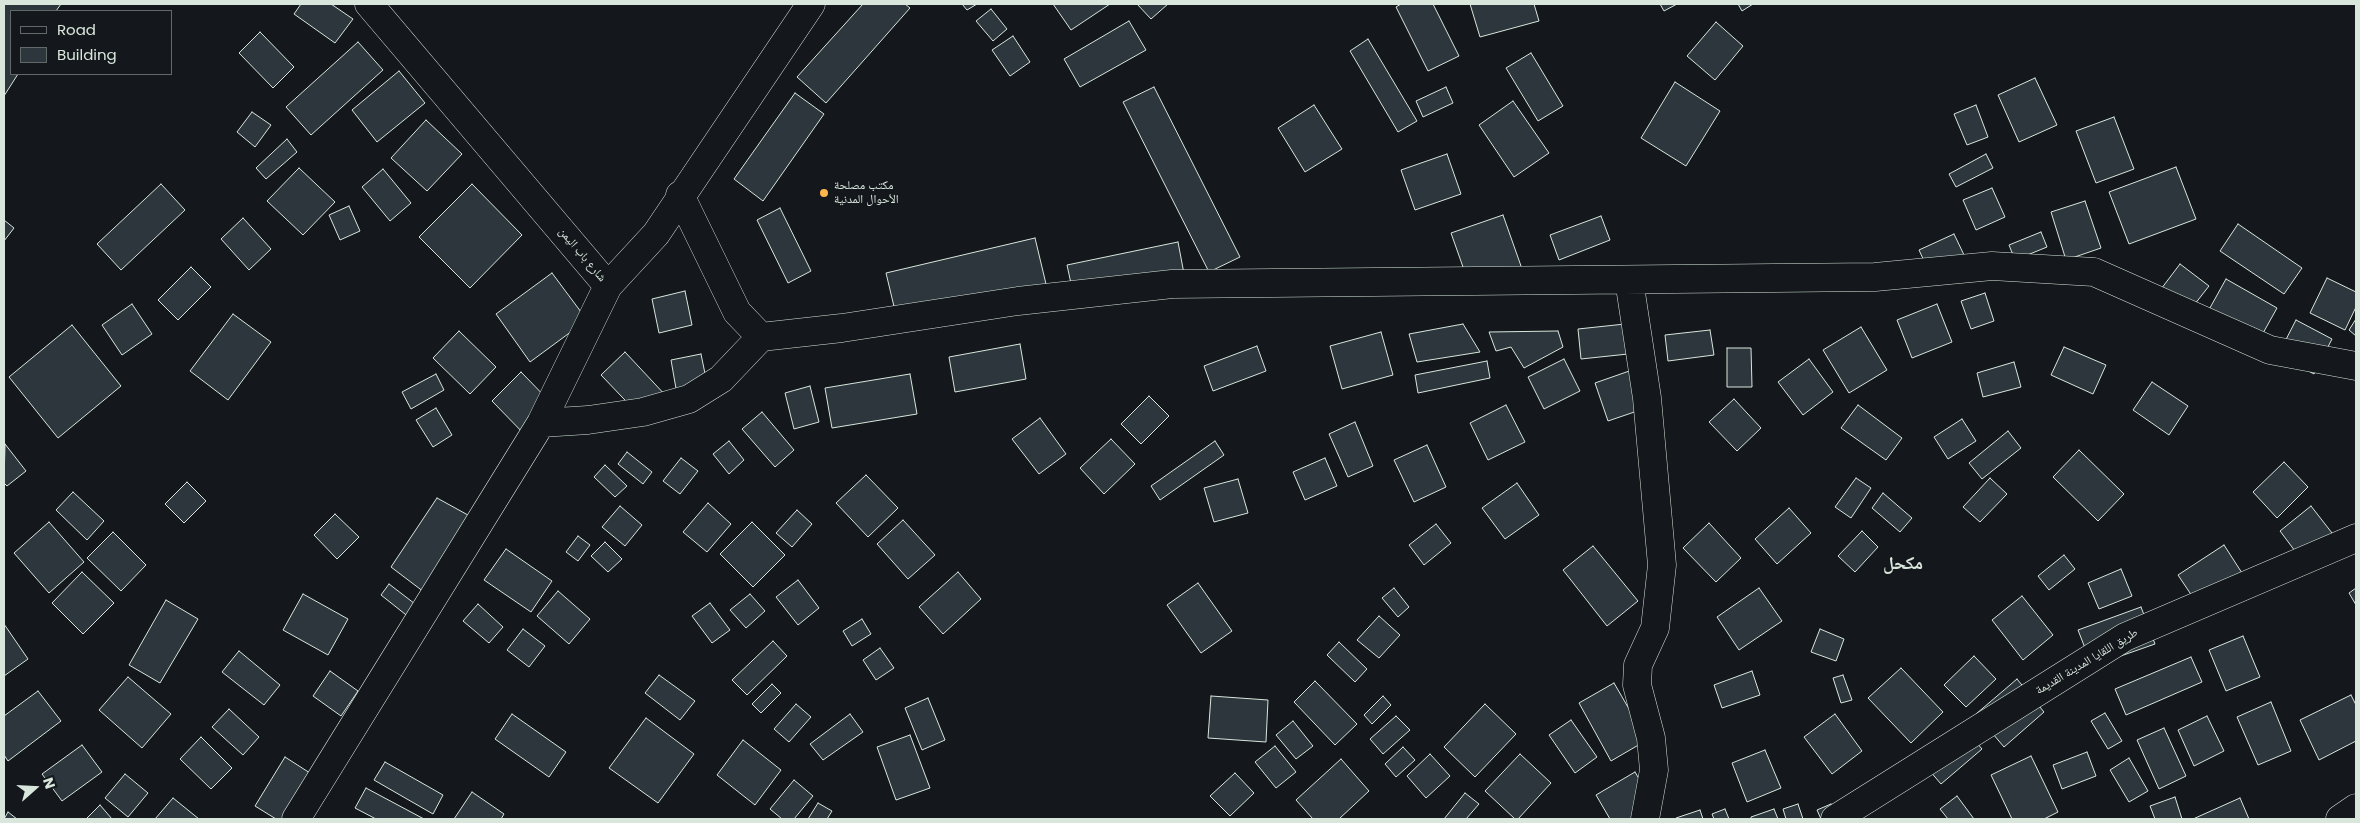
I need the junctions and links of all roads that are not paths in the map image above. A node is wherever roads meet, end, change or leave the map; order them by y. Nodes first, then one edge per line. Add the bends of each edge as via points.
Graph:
1 (369, 4) edge
2 (810, 4) edge
3 (680, 195) junction
4 (1629, 280) junction
5 (608, 286) junction
6 (761, 337) junction
7 (2356, 366) edge
8 (541, 423) junction
9 (2356, 538) edge
10 (2356, 808) edge
11 (296, 819) edge
12 (1644, 819) edge
13 (1835, 819) edge
14 (2340, 819) edge

1 - 5 street, شارع باب اليمن
2 - 3 street, شارع باب اليمن
3 - 5 street, شارع باب اليمن via 656,234
3 - 6 street via 737,312
4 - 6 street via 1172,284 1018,301
4 - 7 street via 1875,277 1992,266 2094,272 2270,350
4 - 12 street via 1647,398 1662,565 1655,628 1638,665 1637,685 1651,738 1654,770
5 - 8 street
6 - 8 street via 721,379 689,399 644,412
8 - 11 street
9 - 13 street, طريق اللقايا المدينة القديمة via 2126,637
10 - 14 street

